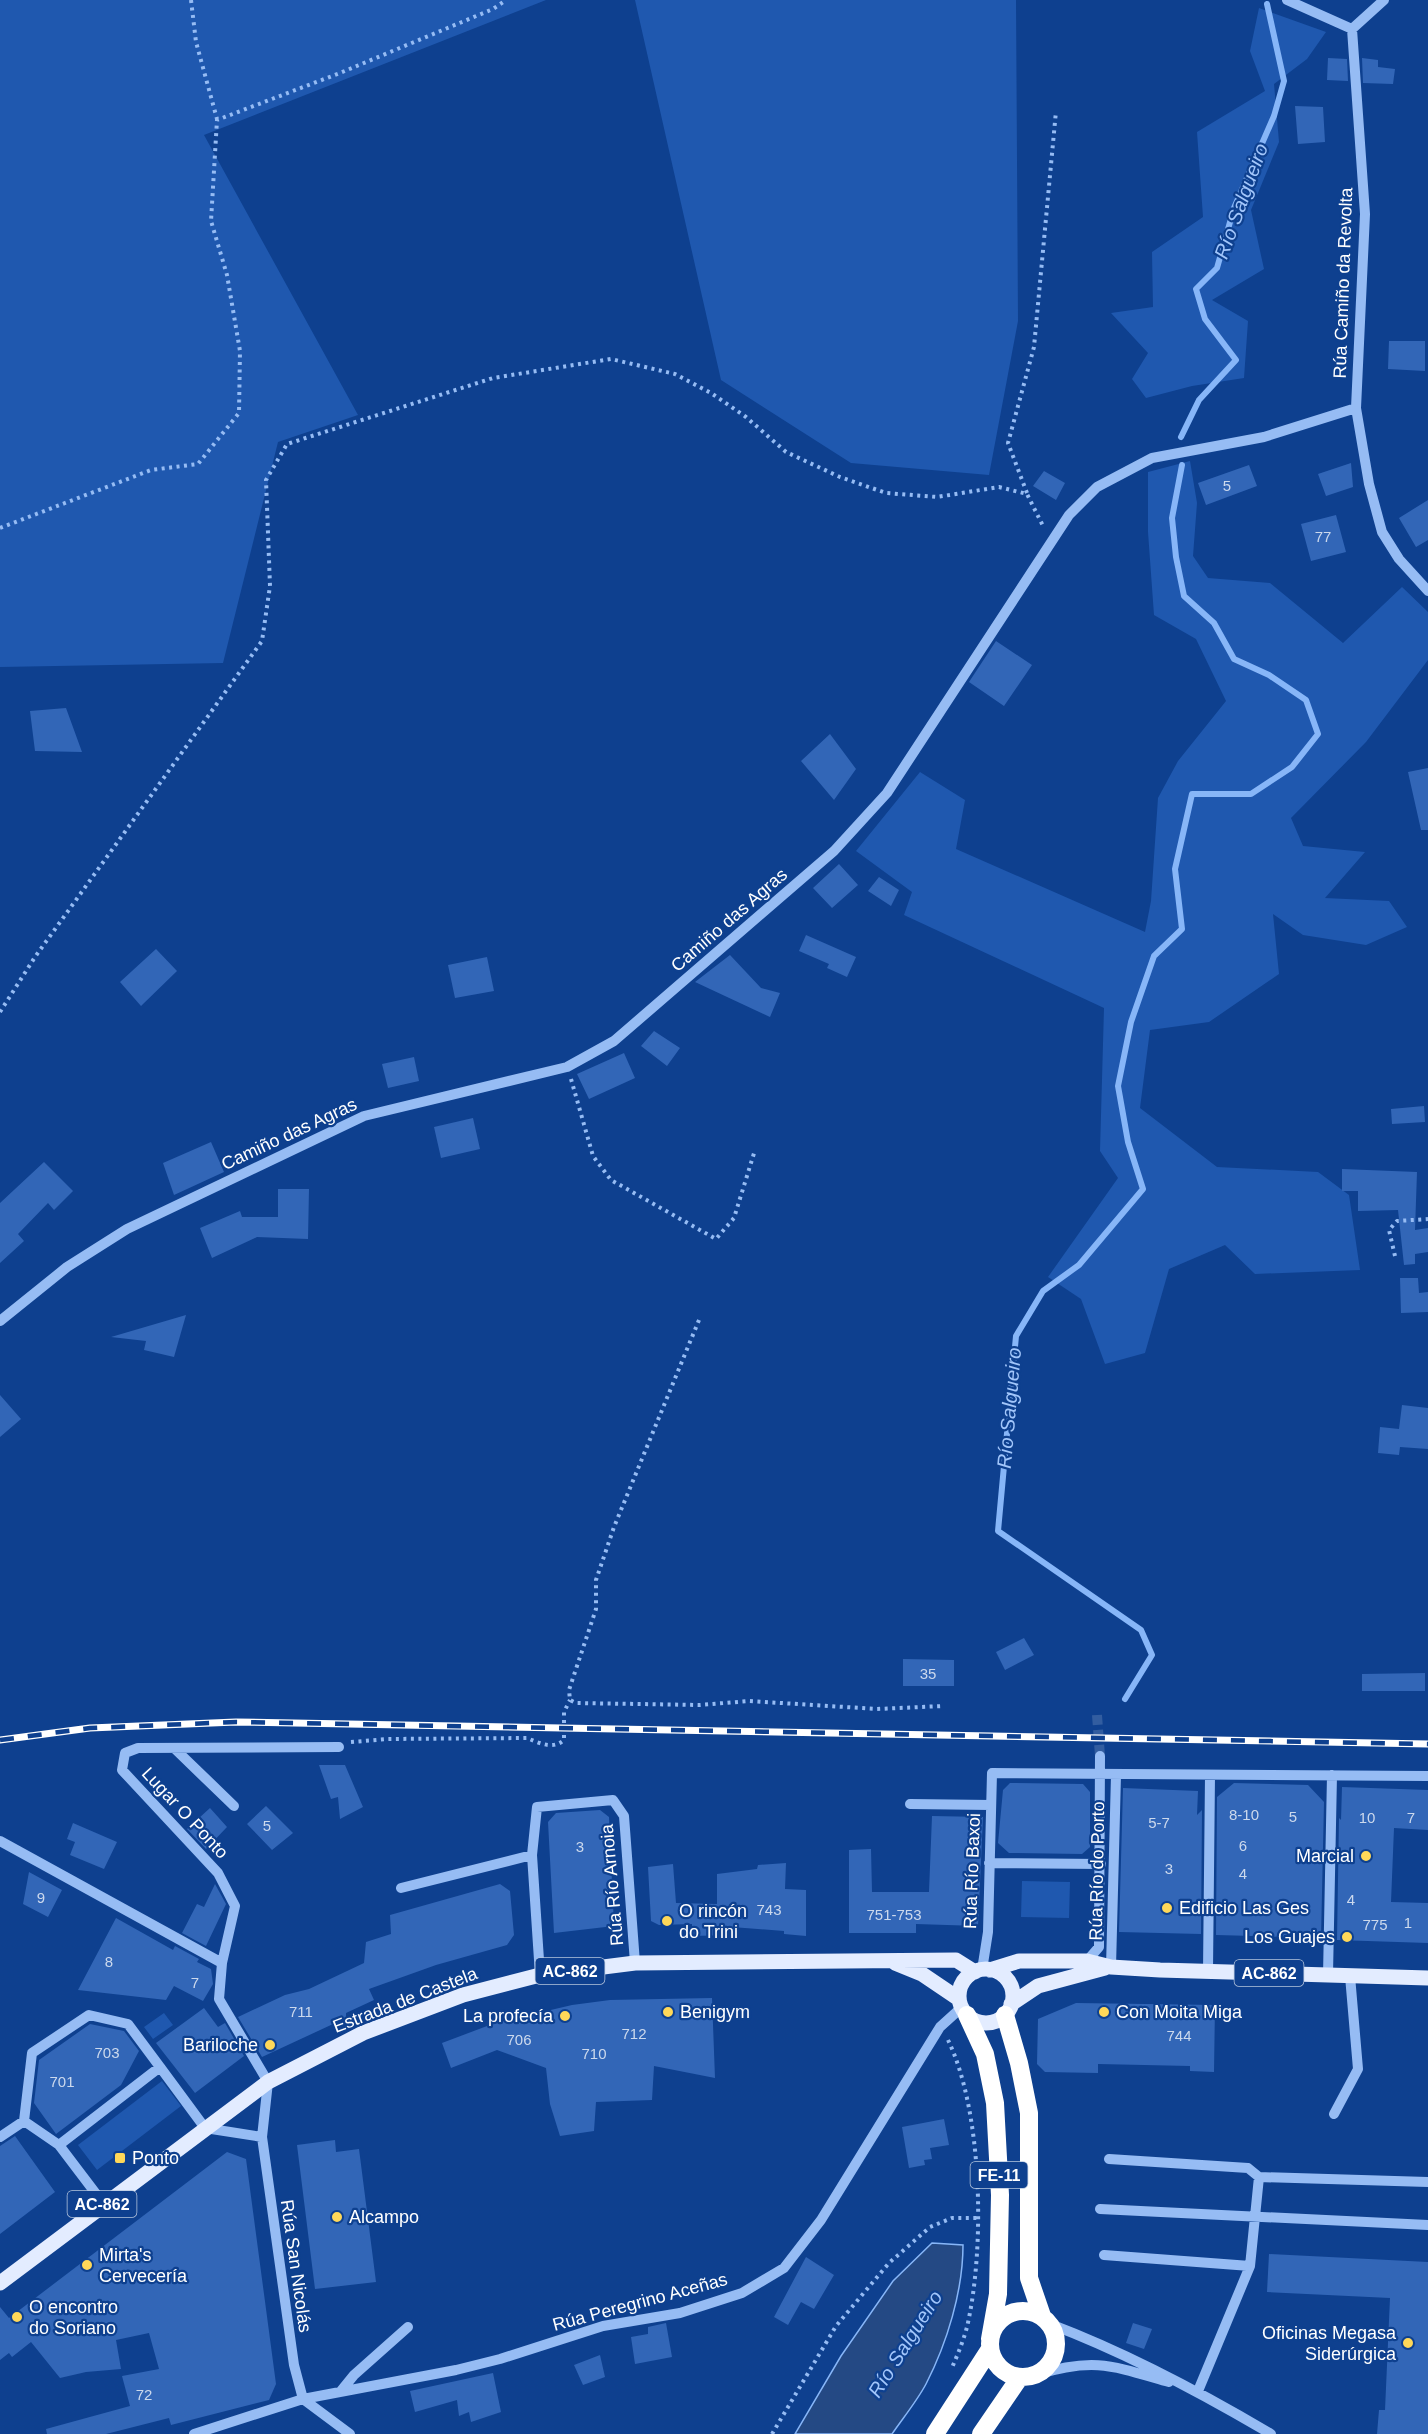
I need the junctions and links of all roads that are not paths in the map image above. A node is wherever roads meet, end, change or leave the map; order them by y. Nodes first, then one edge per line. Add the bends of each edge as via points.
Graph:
1 (1287, 0) edge
2 (1384, 0) edge
3 (1352, 29) junction
4 (1356, 408) junction
5 (1428, 591) edge
6 (0, 1321) edge
7 (174, 1748) junction
8 (339, 1748) road end
9 (1100, 1756) tunnel mouth
10 (1102, 1775) junction
11 (1116, 1775) junction
12 (1210, 1775) junction
13 (1332, 1775) junction
14 (1428, 1776) edge
15 (910, 1804) dead end
16 (991, 1805) junction
17 (234, 1806) dead end
18 (0, 1841) edge
19 (532, 1855) junction
20 (989, 1863) junction
21 (1101, 1864) junction
22 (401, 1888) dead end
23 (892, 1962) junction
24 (1087, 1962) junction
25 (222, 1963) junction
26 (635, 1963) junction
27 (1111, 1967) junction
28 (982, 1970) junction
29 (1208, 1971) junction
30 (540, 1975) junction
31 (1328, 1975) junction
32 (1350, 1976) junction
33 (1428, 1978) edge
34 (962, 2007) junction
35 (1008, 2010) junction
36 (160, 2067) junction
37 (268, 2082) junction
38 (1334, 2114) dead end
39 (24, 2121) junction
40 (205, 2128) junction
41 (0, 2137) edge
42 (262, 2137) junction
43 (59, 2145) junction
44 (1109, 2159) dead end
45 (1258, 2177) junction
46 (1428, 2182) edge
47 (103, 2203) junction
48 (1100, 2209) dead end
49 (1254, 2216) junction
50 (1428, 2225) edge
51 (1104, 2255) dead end
52 (1250, 2266) junction
53 (0, 2283) edge
54 (1046, 2320) junction
55 (408, 2327) dead end
56 (990, 2344) junction
57 (1028, 2376) junction
58 (341, 2391) junction
59 (1198, 2391) junction
60 (303, 2399) junction
61 (194, 2434) edge
62 (350, 2434) edge
63 (935, 2434) edge
64 (981, 2434) edge
65 (1271, 2434) edge

1 - 3 street
2 - 3 street
3 - 4 street, Rúa Camiño da Revolta via 1365,214
4 - 5 street, Rúa Camiño da Revolta via 1382,532 1399,559
4 - 6 street, Camiño das Agras via 1264,437 1152,458 1096,487 1069,514 886,793 834,851 614,1041 567,1067 364,1116 127,1229 67,1267
7 - 8 street, Lugar O Ponto
7 - 17 street
7 - 25 street, Lugar O Ponto via 138,1748 125,1753 122,1770 218,1873 235,1906
9 - 10 street
10 - 11 street
10 - 16 street, Rúa Río Baxoi via 992,1773
10 - 21 street
11 - 12 street
11 - 27 street, Rúa Río do Porto
12 - 13 street
12 - 29 street
13 - 14 street
13 - 31 street
15 - 16 street
16 - 20 street, Rúa Río Baxoi
18 - 25 street
19 - 22 street
19 - 26 street, Rúa Río Arnoia via 537,1807 613,1800 624,1816
19 - 30 street, Rúa Río Arnoia
20 - 21 street
20 - 28 street, Rúa Río Baxoi via 988,1932
21 - 24 street via 1099,1947
23 - 26 main road, Estrada de Castela / AC-862
23 - 28 main road, AC-862 via 956,1960
23 - 34 main road, AC-862 via 922,1974
24 - 27 main road, AC-862
24 - 28 main road, AC-862 via 1019,1961
25 - 37 street, Lugar O Ponto via 219,1999
26 - 30 main road, Estrada de Castela / AC-862
27 - 29 main road, AC-862
27 - 35 main road, AC-862 via 1038,1986
28 - 34 main road via 963,1983
28 - 35 main road, AC-862 via 999,1973 1011,1986
29 - 31 main road, AC-862
30 - 37 main road, Estrada de Castela / AC-862 via 463,1995 363,2033
31 - 32 main road, AC-862
32 - 33 main road, AC-862
32 - 38 street via 1358,2069
34 - 35 main road, AC-862 via 973,2020 990,2023
34 - 56 highway, FE-11 via 985,2054 994,2103 1000,2206 998,2294
34 - 58 street, Rúa Peregrino Aceñas via 940,2027 821,2220 784,2268 742,2293 680,2313 603,2326 456,2370
35 - 54 highway, FE-11 via 1029,2113 1029,2278
36 - 39 street via 128,2024 89,2015 32,2053
36 - 40 street
36 - 43 street
37 - 40 main road, Estrada de Castela / AC-862
37 - 42 street, Rúa San Nicolás
39 - 41 street
39 - 43 street
40 - 42 street
40 - 47 main road, Estrada de Castela / AC-862
42 - 60 street, Rúa San Nicolás via 294,2365
43 - 47 street
44 - 45 street via 1248,2168
45 - 46 street
45 - 49 street
47 - 53 main road, Estrada de Castela / AC-862
48 - 49 street
49 - 50 street
49 - 52 street
51 - 52 street
52 - 59 street
54 - 56 highway, FE-11 via 1021,2310 1010,2313 994,2328
54 - 57 highway, FE-11 via 1055,2334 1055,2354 1044,2370
54 - 59 street
55 - 58 street
56 - 57 highway via 992,2357 1004,2371
56 - 63 highway, FE-11
57 - 59 street via 1068,2365 1105,2364
57 - 64 highway, FE-11
58 - 60 street, Rúa Peregrino Aceñas
59 - 65 street
60 - 61 street, Rúa Peregrino Aceñas
60 - 62 street

